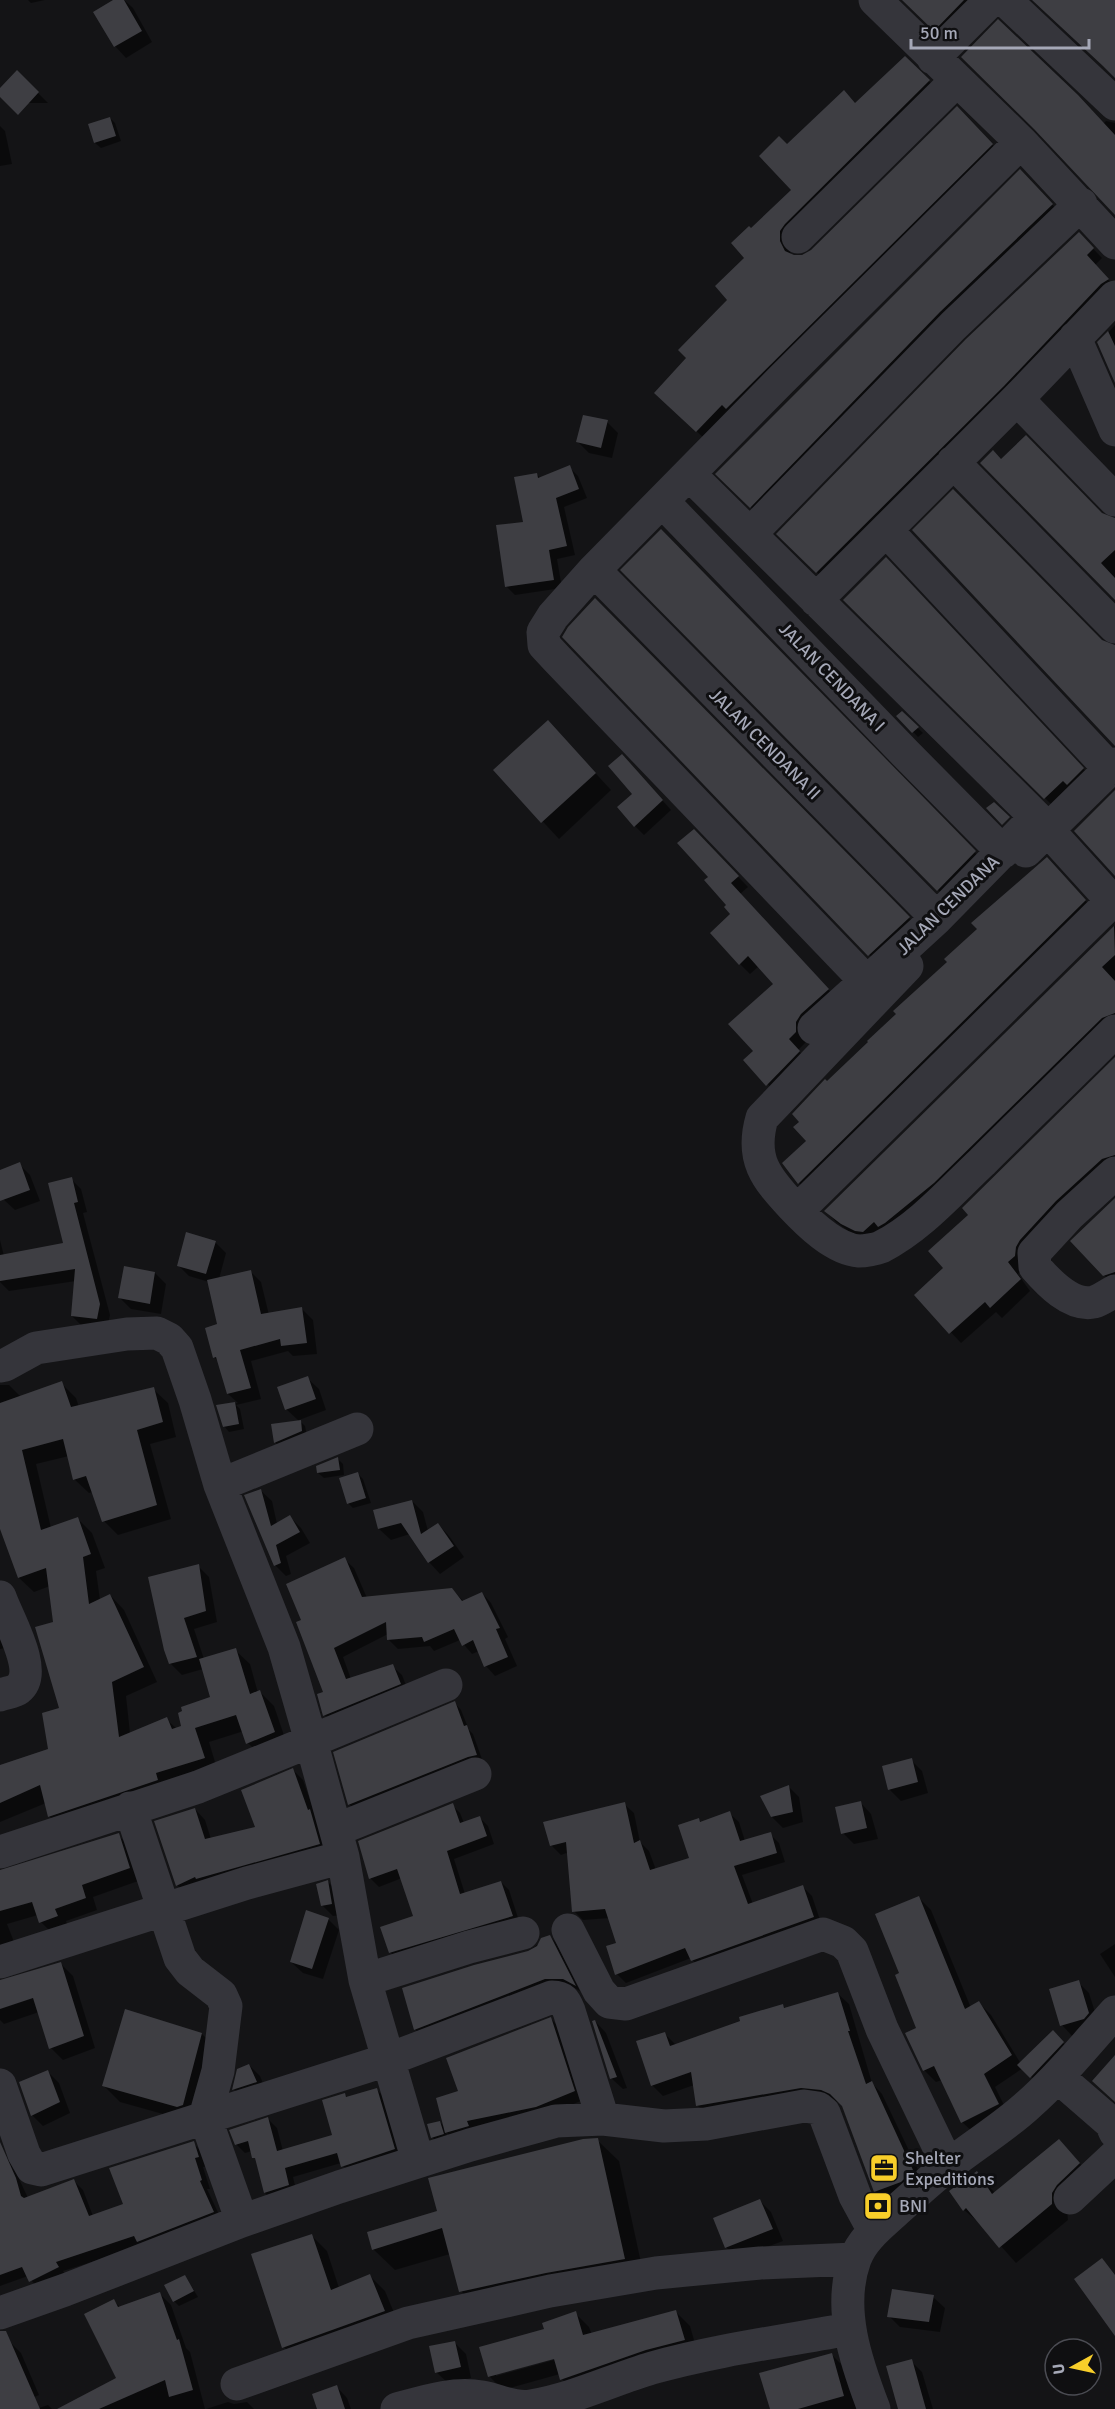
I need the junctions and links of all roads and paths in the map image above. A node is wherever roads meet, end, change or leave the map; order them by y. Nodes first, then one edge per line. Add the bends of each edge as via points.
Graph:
1 (875, 0) edge
2 (991, 0) edge
3 (1005, 0) edge
4 (933, 58) junction
5 (957, 80) junction
6 (1115, 104) edge
7 (1021, 142) junction
8 (1081, 204) junction
9 (798, 237) dead end
10 (1115, 243) edge
11 (1115, 297) edge
12 (1075, 338) junction
13 (1017, 399) junction
14 (1115, 430) edge
15 (953, 462) junction
16 (689, 474) junction
17 (1115, 500) edge
18 (663, 502) junction
19 (886, 530) junction
20 (750, 534) junction
21 (594, 570) junction
22 (816, 600) junction
23 (1115, 627) edge
24 (1113, 767) edge
25 (1042, 824) junction
26 (1003, 852) junction
27 (1114, 901) edge
28 (937, 918) junction
29 (860, 974) junction
30 (814, 1028) dead end
31 (1115, 1031) edge
32 (1115, 1173) edge
33 (797, 1211) junction
34 (1115, 1291) edge
35 (2, 1360) edge
36 (357, 1429) dead end
37 (220, 1485) junction
38 (0, 1597) edge
39 (446, 1685) dead end
40 (0, 1695) edge
41 (311, 1741) junction
42 (475, 1774) dead end
43 (130, 1808) junction
44 (339, 1844) junction
45 (0, 1852) edge
46 (165, 1909) junction
47 (568, 1930) dead end
48 (523, 1933) dead end
49 (0, 1962) edge
50 (365, 1980) junction
51 (1115, 2012) edge
52 (387, 2060) junction
53 (1058, 2077) junction
54 (0, 2085) edge
55 (205, 2117) junction
56 (603, 2119) junction
57 (1115, 2132) edge
58 (1115, 2156) edge
59 (418, 2161) junction
60 (948, 2166) junction
61 (1070, 2198) dead end
62 (242, 2221) junction
63 (874, 2231) junction
64 (855, 2259) junction
65 (0, 2313) edge
66 (849, 2329) junction
67 (237, 2384) dead end
68 (398, 2409) edge
69 (874, 2409) edge

1 - 4 street
2 - 4 street
3 - 6 street
4 - 5 street
5 - 7 street
5 - 9 street
7 - 8 street
7 - 16 street
8 - 10 street
8 - 20 street via 953,326
11 - 12 street
12 - 13 street
12 - 14 street
13 - 15 street
13 - 17 street
15 - 19 street
15 - 23 street
16 - 18 street
16 - 20 street
18 - 21 street
18 - 26 street, JALAN CENDANA I
19 - 22 street
19 - 24 street
20 - 22 street
21 - 28 street, JALAN CENDANA II
21 - 29 street via 553,616 543,632 544,645
22 - 25 street
24 - 25 street
25 - 26 street, JALAN CENDANA
25 - 27 street
25 - 33 street via 762,1118 762,1167 768,1180
26 - 28 street, JALAN CENDANA
27 - 33 street
28 - 29 street, JALAN CENDANA via 877,973
29 - 30 street, JALAN CENDANA via 854,993
31 - 33 street via 938,1205 879,1248 859,1251 839,1245
32 - 34 street via 1034,1253 1035,1267 1069,1297 1094,1302
35 - 37 street via 36,1348 127,1334 157,1333 169,1339 177,1347
36 - 37 street
37 - 41 street via 284,1647
38 - 40 street via 24,1656 25,1678 18,1689
39 - 41 street
41 - 43 street via 198,1787
41 - 44 street
42 - 44 street
43 - 45 street
43 - 46 street
44 - 46 street via 257,1880
44 - 50 street
46 - 49 street
46 - 55 street via 180,1958 190,1971 222,1995 226,2007 218,2071
47 - 60 street via 599,1992 609,2002 626,2004 823,1934 843,1942 852,1952 882,2029
48 - 50 street
50 - 52 street
51 - 53 street
52 - 55 street
52 - 56 street via 559,1997 569,2011
52 - 59 street
53 - 57 street via 1111,2123
53 - 60 street via 1002,2128
54 - 55 street via 24,2154 32,2168 40,2170
55 - 62 street
56 - 59 street via 556,2121
56 - 63 street via 664,2126 706,2124 804,2106 818,2108 830,2126 855,2196
58 - 61 street
59 - 62 street
60 - 63 street
62 - 65 street
63 - 64 street
64 - 66 street via 848,2292
64 - 67 street via 656,2273 550,2291 408,2323
66 - 68 street via 653,2368 527,2407 461,2395
66 - 69 street

